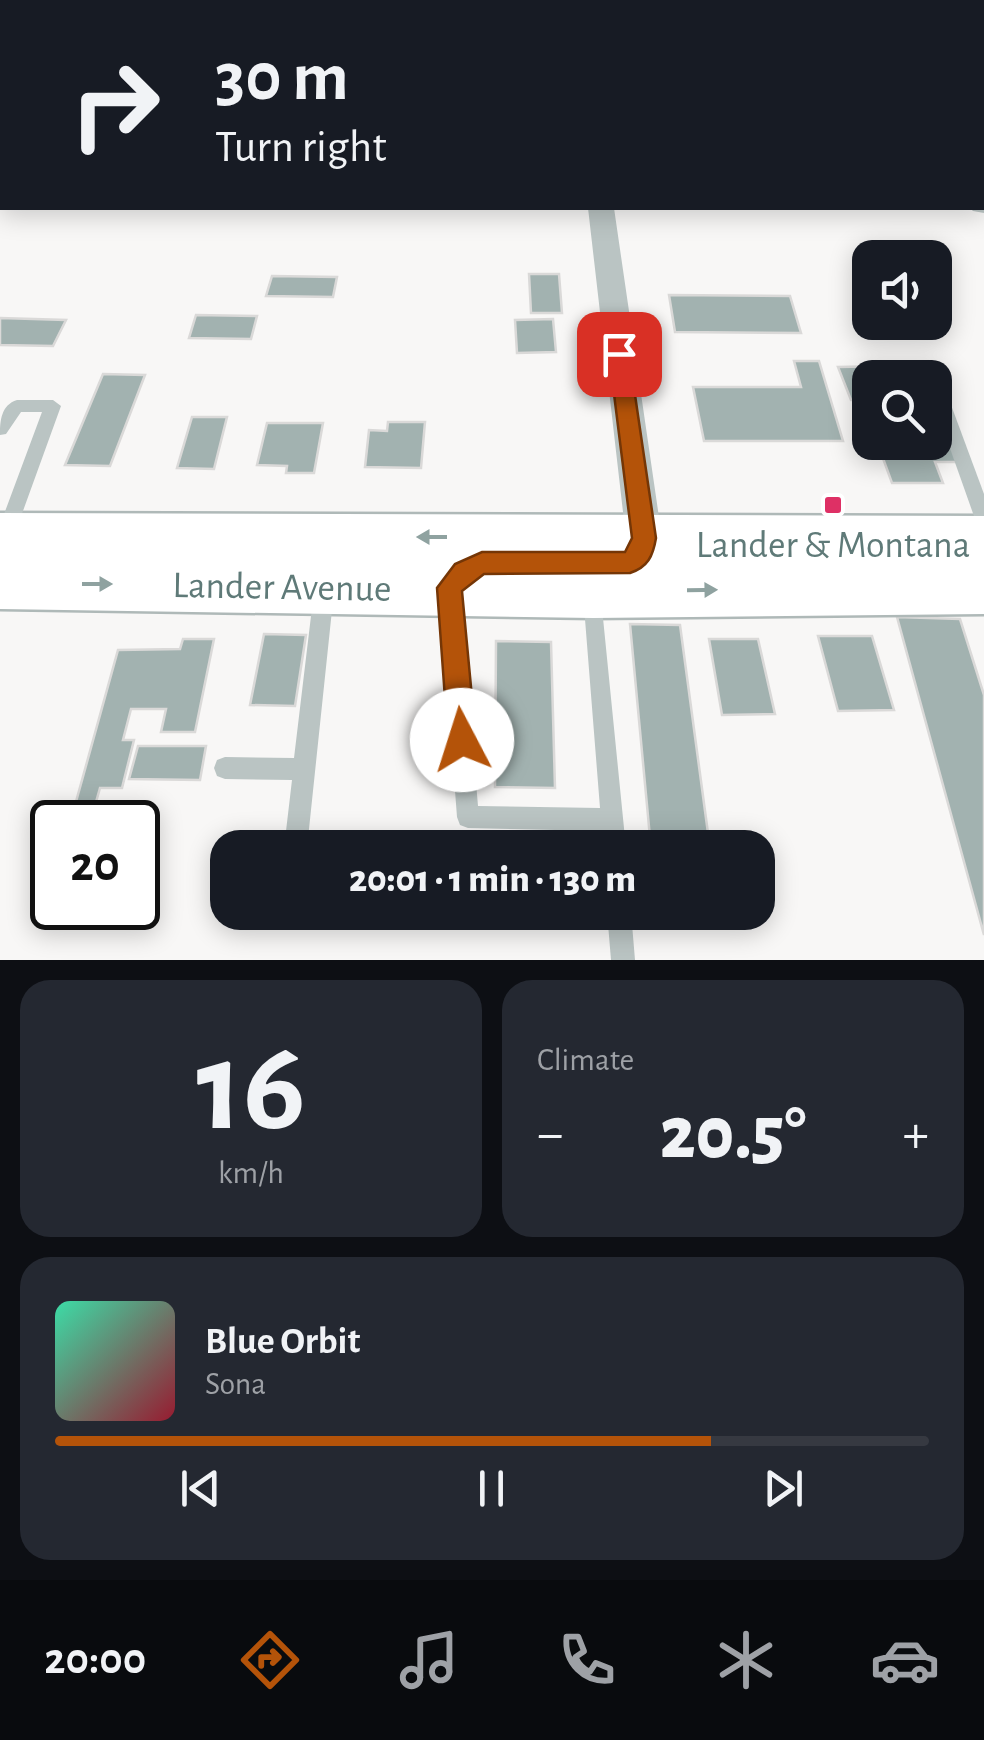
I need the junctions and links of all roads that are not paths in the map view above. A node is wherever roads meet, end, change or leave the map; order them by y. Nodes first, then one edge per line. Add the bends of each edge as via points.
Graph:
1 (601, 210) edge
2 (0, 429) edge
3 (952, 430) edge
4 (984, 519) edge
5 (644, 538) junction
6 (984, 541) edge
7 (1, 553) edge
8 (324, 586) junction
9 (984, 587) edge
10 (450, 588) junction
11 (593, 592) junction
12 (226, 768) dead end
13 (306, 770) junction
14 (613, 820) junction
15 (298, 830) edge
16 (614, 830) edge
17 (621, 930) edge
18 (623, 960) edge

1 - 5 street
2 - 7 lane via 16,406 53,406
3 - 4 lane
5 - 6 main road, Lander Avenue
5 -> 7 main road, Lander Avenue
5 - 10 street via 641,554 630,563 482,563
7 -> 8 main road, Lander Avenue
8 - 10 main road, Lander Avenue
8 - 13 lane
11 -> 9 main road, Lander Avenue
10 - 11 main road, Lander Avenue
10 - 14 lane via 468,817
11 - 14 lane
12 - 13 lane
13 - 15 lane
14 - 16 lane
17 - 18 lane

